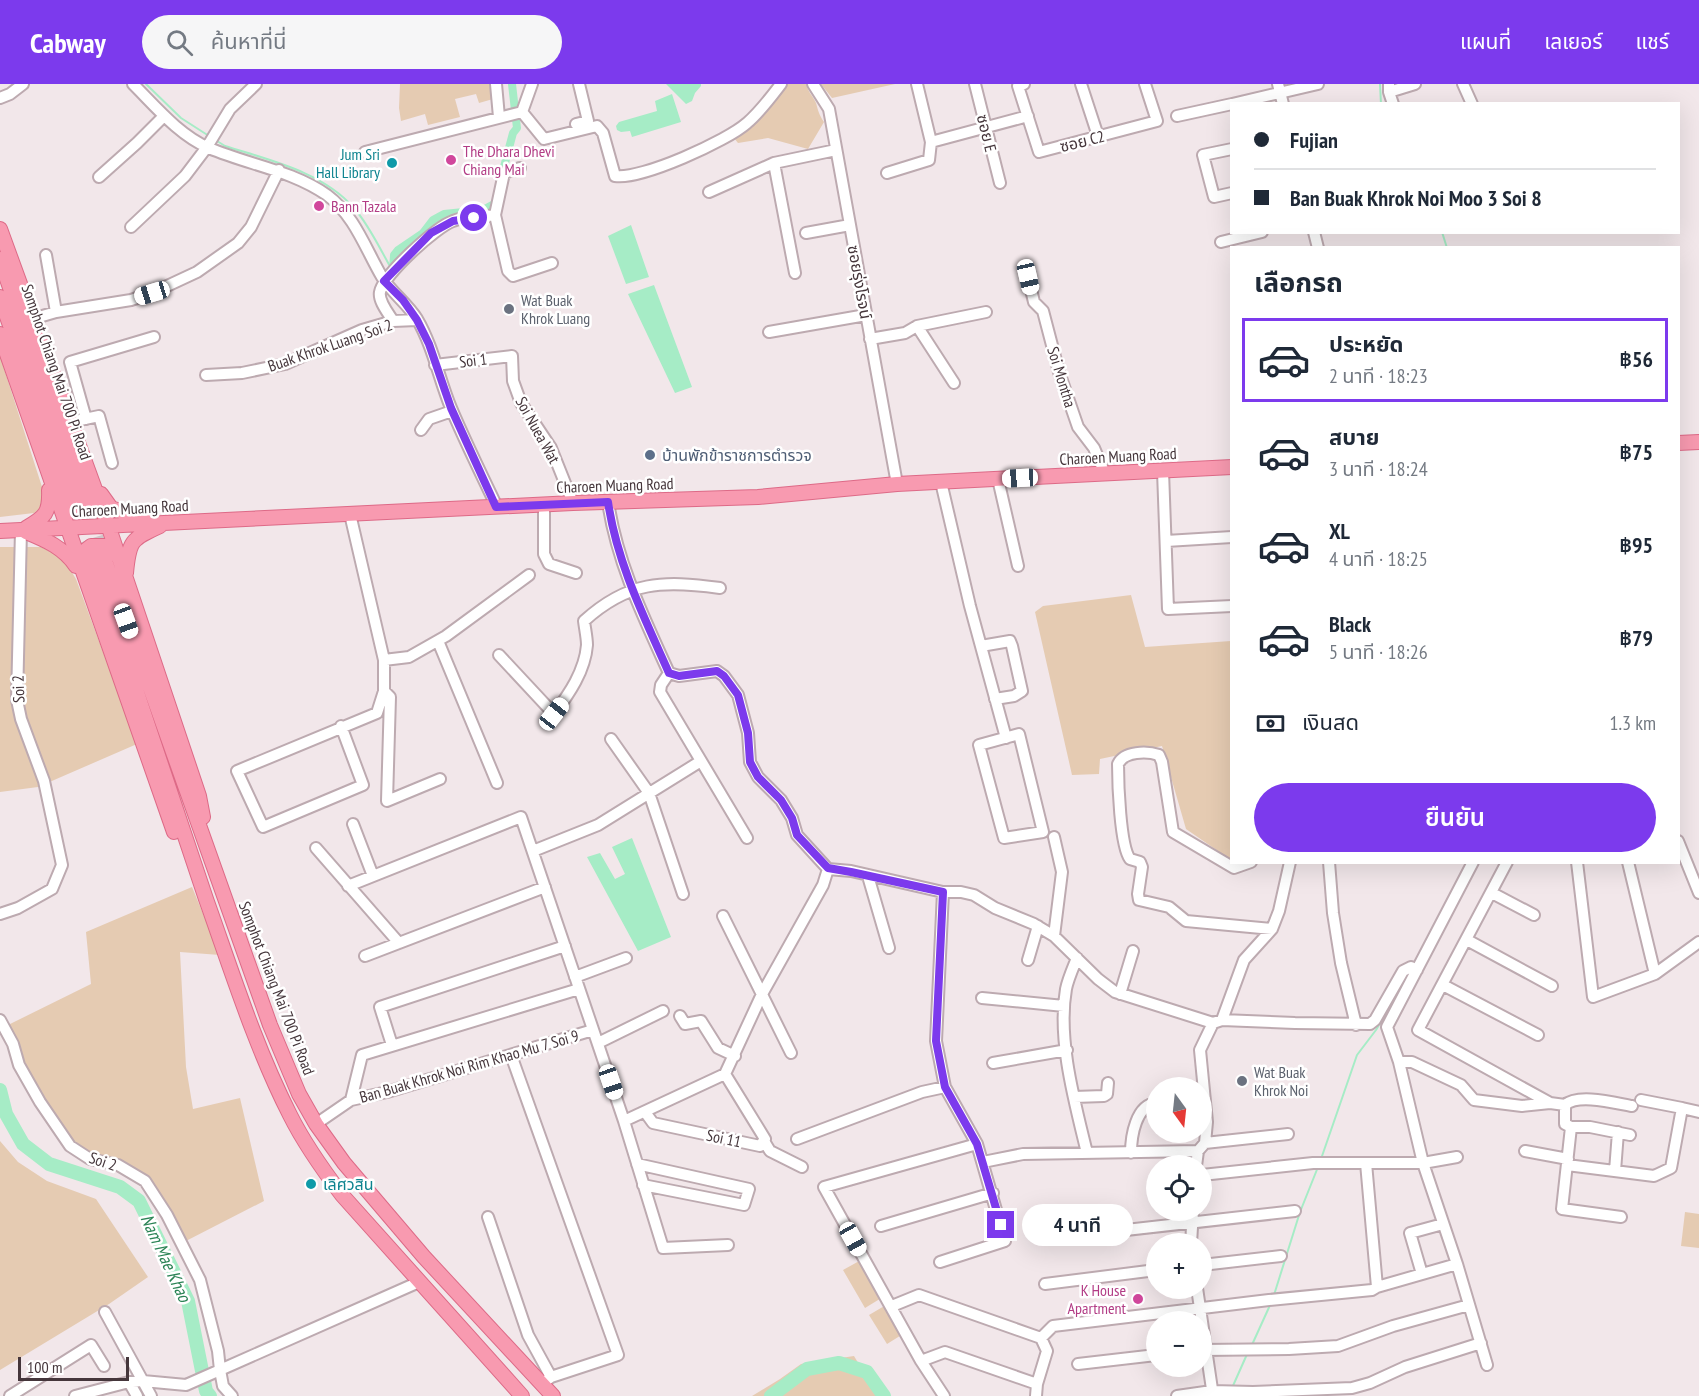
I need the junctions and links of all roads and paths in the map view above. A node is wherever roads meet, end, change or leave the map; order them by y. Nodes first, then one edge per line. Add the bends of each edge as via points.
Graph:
1 (23, 84) edge
2 (133, 84) edge
3 (256, 84) edge
4 (496, 84) edge
5 (532, 84) edge
6 (579, 84) edge
7 (781, 84) edge
8 (813, 84) edge
9 (917, 84) edge
10 (975, 84) edge
11 (1080, 84) edge
12 (1145, 84) edge
13 (1318, 84) edge
14 (1415, 84) edge
15 (1463, 84) edge
16 (1021, 85) edge
17 (1389, 88) edge
18 (1281, 93) edge
19 (0, 98) edge
20 (1241, 102) edge
21 (1471, 102) edge
22 (1230, 104) edge
23 (522, 112) junction
24 (164, 116) junction
25 (502, 116) junction
26 (1028, 116) junction
27 (1177, 116) dead end
28 (986, 128) junction
29 (538, 133) junction
30 (1098, 136) junction
31 (931, 142) junction
32 (207, 147) junction
33 (1230, 148) edge
34 (836, 150) junction
35 (364, 152) dead end
36 (774, 163) junction
37 (520, 168) dead end
38 (279, 170) junction
39 (887, 173) dead end
40 (99, 177) dead end
41 (1000, 183) dead end
42 (709, 192) dead end
43 (1230, 193) edge
44 (495, 215) junction
45 (849, 225) junction
46 (131, 227) dead end
47 (0, 230) edge
48 (806, 233) dead end
49 (1254, 234) edge
50 (1221, 242) dead end
51 (45, 255) dead end
52 (0, 259) edge
53 (552, 263) dead end
54 (795, 273) dead end
55 (1028, 277) dead end
56 (384, 281) junction
57 (0, 297) edge
58 (56, 312) junction
59 (986, 312) dead end
60 (866, 315) junction
61 (32, 318) junction
62 (417, 320) junction
63 (393, 321) junction
64 (917, 326) junction
65 (769, 332) dead end
66 (0, 334) edge
67 (154, 337) dead end
68 (870, 339) junction
69 (512, 356) joint
70 (69, 362) junction
71 (435, 365) junction
72 (51, 367) junction
73 (206, 375) dead end
74 (954, 383) dead end
75 (452, 411) junction
76 (86, 419) junction
77 (71, 423) junction
78 (421, 430) dead end
79 (1699, 442) edge
80 (1680, 443) edge
81 (112, 463) dead end
82 (1230, 467) edge
83 (1163, 471) junction
84 (1105, 474) junction
85 (49, 477) junction
86 (998, 479) junction
87 (91, 480) junction
88 (941, 482) junction
89 (897, 484) junction
90 (84, 498) junction
91 (58, 501) junction
92 (608, 502) junction
93 (573, 503) junction
94 (544, 505) junction
95 (496, 507) junction
96 (350, 514) junction
97 (167, 523) junction
98 (108, 525) junction
99 (68, 527) junction
100 (0, 531) edge
101 (21, 531) junction
102 (1230, 537) edge
103 (1166, 541) junction
104 (104, 556) junction
105 (79, 563) junction
106 (1018, 566) dead end
107 (576, 573) dead end
108 (529, 575) dead end
109 (125, 578) junction
110 (87, 582) junction
111 (720, 588) dead end
112 (632, 590) junction
113 (1230, 606) edge
114 (438, 640) junction
115 (981, 646) junction
116 (499, 655) dead end
117 (384, 660) junction
118 (669, 673) junction
119 (384, 691) junction
120 (995, 699) junction
121 (341, 726) junction
122 (1006, 738) junction
123 (611, 740) dead end
124 (701, 761) junction
125 (440, 779) dead end
126 (497, 783) dead end
127 (649, 793) junction
128 (353, 824) dead end
129 (1054, 837) dead end
130 (747, 838) dead end
131 (1680, 847) edge
132 (316, 848) dead end
133 (533, 851) junction
134 (212, 860) junction
135 (1245, 864) edge
136 (1290, 864) edge
137 (1329, 864) edge
138 (1472, 864) edge
139 (1506, 864) edge
140 (1577, 864) edge
141 (1628, 864) edge
142 (195, 867) junction
143 (828, 868) junction
144 (373, 876) junction
145 (868, 876) junction
146 (348, 886) junction
147 (545, 887) junction
148 (943, 892) junction
149 (1492, 893) junction
150 (1699, 893) edge
151 (683, 894) dead end
152 (0, 914) edge
153 (1534, 915) dead end
154 (723, 916) dead end
155 (1038, 926) junction
156 (1272, 929) junction
157 (1054, 936) junction
158 (1467, 940) junction
159 (1699, 942) edge
160 (399, 943) junction
161 (565, 946) junction
162 (889, 948) dead end
163 (1133, 951) dead end
164 (365, 956) dead end
165 (626, 958) dead end
166 (1077, 958) junction
167 (1028, 960) dead end
168 (1417, 970) junction
169 (1655, 974) junction
170 (575, 976) junction
171 (1443, 985) junction
172 (1552, 986) dead end
173 (579, 989) junction
174 (762, 994) junction
175 (1120, 994) junction
176 (982, 998) dead end
177 (1064, 1006) junction
178 (663, 1011) dead end
179 (680, 1016) dead end
180 (0, 1020) edge
181 (1217, 1021) junction
182 (1356, 1024) junction
183 (593, 1030) junction
184 (1538, 1035) dead end
185 (598, 1043) junction
186 (392, 1045) junction
187 (1067, 1050) junction
188 (791, 1053) dead end
189 (511, 1055) junction
190 (735, 1056) junction
191 (1399, 1062) junction
192 (993, 1063) dead end
193 (725, 1074) junction
194 (1202, 1077) edge
195 (1108, 1083) dead end
196 (945, 1087) junction
197 (1074, 1097) junction
198 (351, 1100) junction
199 (1550, 1103) junction
200 (1565, 1105) junction
201 (1146, 1106) edge
202 (1682, 1108) junction
203 (645, 1112) junction
204 (1699, 1112) edge
205 (624, 1121) junction
206 (316, 1124) junction
207 (1571, 1127) junction
208 (1618, 1132) junction
209 (1288, 1134) dead end
210 (1630, 1135) dead end
211 (797, 1139) dead end
212 (764, 1141) junction
213 (1203, 1143) edge
214 (977, 1144) junction
215 (1202, 1147) junction
216 (1525, 1151) dead end
217 (1131, 1153) junction
218 (1087, 1154) junction
219 (1199, 1155) edge
220 (1457, 1157) dead end
221 (983, 1162) junction
222 (1366, 1162) junction
223 (1567, 1162) junction
224 (1423, 1163) junction
225 (637, 1164) junction
226 (802, 1167) dead end
227 (1615, 1171) junction
228 (1212, 1174) edge
229 (643, 1185) junction
230 (993, 1193) junction
231 (1295, 1211) dead end
232 (1212, 1215) edge
233 (1621, 1216) dead end
234 (488, 1217) dead end
235 (1160, 1221) edge
236 (1443, 1224) junction
237 (881, 1226) dead end
238 (1046, 1239) dead end
239 (728, 1245) dead end
240 (1281, 1256) dead end
241 (940, 1262) dead end
242 (1212, 1264) edge
243 (1457, 1264) junction
244 (1146, 1271) edge
245 (1422, 1274) junction
246 (418, 1282) junction
247 (1045, 1284) dead end
248 (1377, 1287) junction
249 (1199, 1299) edge
250 (1469, 1305) junction
251 (892, 1306) junction
252 (1200, 1308) junction
253 (1200, 1311) edge
254 (105, 1312) dead end
255 (1041, 1338) junction
256 (1481, 1343) junction
257 (1212, 1350) edge
258 (1146, 1356) edge
259 (921, 1361) junction
260 (1078, 1364) dead end
261 (1487, 1365) dead end
262 (104, 1366) dead end
263 (217, 1372) junction
264 (1212, 1377) edge
265 (143, 1381) junction
266 (547, 1381) junction
267 (129, 1382) junction
268 (1037, 1384) junction
269 (1216, 1393) edge
270 (10, 1396) edge
271 (76, 1396) edge
272 (137, 1396) edge
273 (151, 1396) edge
274 (232, 1396) edge
275 (522, 1396) edge
276 (553, 1396) edge
277 (944, 1396) edge
278 (1036, 1396) edge
279 (1177, 1396) edge

1 - 19 street
2 - 24 street
3 - 32 street via 230,109
4 - 25 street
5 - 23 street
6 - 29 street via 588,121
7 - 29 street via 746,124 725,137 658,168 624,177 615,176 603,133 597,126 544,139
8 - 34 street, ซอยรุ่งโรจน์ via 830,110
9 - 31 street
10 - 28 street, ซอย E
11 - 30 street
12 - 30 street, ซอย C2 via 1157,121
13 - 18 street
14 - 17 street
15 - 21 street
16 - 26 street, ซอย C2
18 - 20 street
22 - 27 street
23 - 25 street
23 - 29 street
24 - 32 street
24 - 40 street
25 - 35 street
26 - 28 street
26 - 30 street, ซอย C2 via 1039,152
28 - 31 street
28 - 41 street, ซอย E
31 - 39 street via 929,160
32 - 38 street
32 - 46 street via 185,176
33 - 43 street via 1203,155 1214,197
34 - 36 street
34 - 45 street, ซอยรุ่งโรจน์
36 - 42 street
36 - 54 street
37 - 44 street via 504,172
38 - 56 street via 303,180 343,208
38 - 58 street via 251,227 238,243 197,272 131,300
44 - 53 street via 510,275
44 - 56 street via 453,221 431,233
45 - 48 street
45 - 60 street, ซอยรุ่งโรจน์
47 - 61 main road
49 - 50 street
51 - 58 street
52 - 90 main road, Somphot Chiang Mai 700 Pi Road
55 - 84 street, Soi Montha via 1034,302 1043,311 1078,428 1094,448
56 - 62 street
56 - 63 street via 380,299
57 - 90 main road, Somphot Chiang Mai 700 Pi Road
58 - 61 street
59 - 64 street
60 - 65 street
60 - 68 street, ซอยรุ่งโรจน์
61 - 72 main road
62 - 63 street, Buak Khrok Luang Soi 2
62 - 71 street
63 - 73 street, Buak Khrok Luang Soi 2 via 362,330 285,364
64 - 68 street via 905,333
64 - 74 street
66 - 85 main road
67 - 70 street
68 - 89 street, ซอยรุ่งโรจน์
69 - 71 street, Soi 1
69 - 93 street, Soi Nuea Wat via 513,381 521,403 551,448
70 - 72 street
70 - 76 street
71 - 75 street
72 - 77 main road
75 - 78 street via 429,419
75 - 95 street
76 - 77 street
76 - 81 street via 99,416
77 - 87 main road
79 - 80 main road
82 - 83 main road, Charoen Muang Road
83 - 84 main road, Charoen Muang Road
83 - 103 street
84 - 86 main road, Charoen Muang Road
85 - 91 main road
85 - 101 main road via 50,508 41,519
86 - 88 main road, Charoen Muang Road
86 - 106 street
87 - 90 main road
87 - 97 main road via 111,508 136,518
88 - 89 main road, Charoen Muang Road
88 - 115 street
89 - 92 main road, Charoen Muang Road via 758,497
90 - 91 main road via 91,502 81,509 66,509
90 - 98 main road
91 - 99 main road
92 - 93 main road, Charoen Muang Road
92 - 112 street
93 - 94 main road, Charoen Muang Road
94 - 95 main road, Charoen Muang Road
94 - 107 street via 544,554 549,564
95 - 96 main road, Charoen Muang Road
96 - 97 main road, Charoen Muang Road
96 - 117 street
97 - 98 main road, Charoen Muang Road
97 - 109 main road via 138,536 128,550
98 - 99 main road, Charoen Muang Road
98 - 104 main road
99 - 101 main road, Charoen Muang Road
99 - 105 main road
100 - 101 main road, Charoen Muang Road
101 - 110 main road via 68,555
101 - 152 street, Soi 2 via 17,700 44,781 62,865 52,889 18,909
102 - 103 street
103 - 113 street via 1168,609
104 - 105 main road via 105,546 91,546
104 - 109 main road
104 - 134 main road, Somphot Chiang Mai 700 Pi Road
104 - 142 main road
105 - 110 main road
108 - 114 street
109 - 134 main road via 200,796
110 - 142 main road via 173,831
111 - 112 street via 681,583
112 - 116 street via 603,604 584,621 587,645 582,667 554,714
112 - 118 street
114 - 117 street via 409,657
114 - 126 street
115 - 120 street
115 - 120 street via 1006,641 1012,646 1022,691
117 - 119 street
118 - 124 street via 660,692
118 - 143 street via 679,676 717,671 724,676 738,695 748,733 750,762 758,777 781,800 797,835
119 - 121 street via 376,713
119 - 125 street via 390,697 387,801
120 - 122 street
121 - 121 street via 237,771 263,828 363,784
122 - 122 street via 979,745 1004,838 1042,832 1019,734
123 - 127 street
124 - 127 street
124 - 130 street
127 - 133 street via 598,825
127 - 151 street
128 - 144 street
129 - 157 street via 1062,873
131 - 150 street
132 - 146 street
133 - 144 street via 521,817
133 - 147 street
134 - 206 main road, Somphot Chiang Mai 700 Pi Road via 270,1025
135 - 156 street via 1234,868 1173,832 1161,756 1126,755 1118,764 1128,857 1142,867 1139,900 1169,907 1186,921
136 - 156 street
137 - 182 street via 1341,963
138 - 168 street
139 - 149 street
140 - 169 street via 1593,997
141 - 169 street
142 - 246 main road via 249,1022 291,1118 342,1196
143 - 145 street
143 - 174 street via 823,885
144 - 146 street
145 - 148 street
145 - 162 street
146 - 160 street
147 - 160 street
147 - 161 street
148 - 155 street via 974,895
148 - 196 street via 936,1041
149 - 153 street
149 - 158 street
154 - 174 street
155 - 157 street
155 - 167 street
156 - 181 street via 1244,960
157 - 166 street
158 - 171 street
158 - 172 street
159 - 169 street
160 - 164 street
161 - 170 street
161 - 186 street via 380,1007
163 - 175 street
165 - 170 street
166 - 175 street
166 - 177 street via 1066,987
168 - 182 street via 1412,967 1403,971 1376,1020
168 - 191 street via 1388,1027
170 - 173 street
171 - 184 street
171 - 199 street via 1419,1030
173 - 183 street
173 - 186 street
174 - 188 street
174 - 190 street
175 - 181 street
176 - 177 street
177 - 187 street
178 - 185 street
179 - 190 street via 685,1024 701,1021 718,1048
180 - 263 street, Soi 2 via 19,1065 70,1146 90,1159 118,1165 145,1181 167,1215 200,1280 218,1351
181 - 182 street
181 - 194 street via 1200,1050
183 - 185 street
183 - 189 street, Ban Buak Khrok Noi Rim Khao Mu 7 Soi 9
185 - 205 street
186 - 198 street via 362,1055
187 - 192 street
187 - 197 street
189 - 198 street, Ban Buak Khrok Noi Rim Khao Mu 7 Soi 9
189 - 266 street via 618,1355
190 - 193 street
191 - 199 street via 1412,1062 1461,1085 1474,1100 1522,1106
191 - 224 street
193 - 203 street
193 - 212 street, Soi 11
195 - 197 street via 1104,1096
196 - 211 street
196 - 214 street
197 - 218 street
198 - 206 street, Ban Buak Khrok Noi Rim Khao Mu 7 Soi 9
199 - 200 street
200 - 202 street via 1584,1099
200 - 207 street via 1565,1125
201 - 217 street via 1131,1136
202 - 204 street
202 - 227 street via 1671,1168 1654,1176
203 - 205 street
203 - 212 street, Soi 11 via 653,1123 760,1146
205 - 225 street
206 - 266 main road, Somphot Chiang Mai 700 Pi Road via 424,1257
207 - 208 street
207 - 223 street
208 - 210 street
208 - 227 street
209 - 215 street
212 - 226 street via 770,1151
213 - 215 street
214 - 221 street
214 - 251 street via 824,1187
215 - 217 street
215 - 219 street
216 - 223 street
217 - 218 street
218 - 221 street via 1023,1154
220 - 224 street
221 - 230 street
222 - 224 street
222 - 228 street via 1310,1163
222 - 248 street
223 - 227 street
223 - 233 street via 1562,1209
224 - 236 street
225 - 229 street
225 - 229 street via 749,1188 744,1205
229 - 239 street via 663,1248
230 - 237 street
230 - 241 street via 1005,1241
231 - 232 street
234 - 266 street
235 - 238 street
236 - 243 street
236 - 245 street via 1410,1233
240 - 242 street
243 - 245 street
243 - 250 street
244 - 247 street
245 - 248 street
246 - 263 street
246 - 275 main road
248 - 252 street
249 - 252 street
250 - 256 street
250 - 257 street via 1338,1346
251 - 255 street via 920,1295
251 - 259 street
252 - 253 street
252 - 255 street via 1053,1326
254 - 265 street
255 - 268 street via 1047,1351
256 - 261 street
256 - 269 street via 1352,1388
258 - 260 street
259 - 268 street via 945,1353
259 - 277 street
262 - 270 street via 92,1345
263 - 265 street via 186,1385
263 - 274 street, Soi 2
264 - 269 street
265 - 267 street
265 - 273 street
266 - 276 main road, Somphot Chiang Mai 700 Pi Road
267 - 271 street
267 - 272 street
268 - 278 street
269 - 279 street

